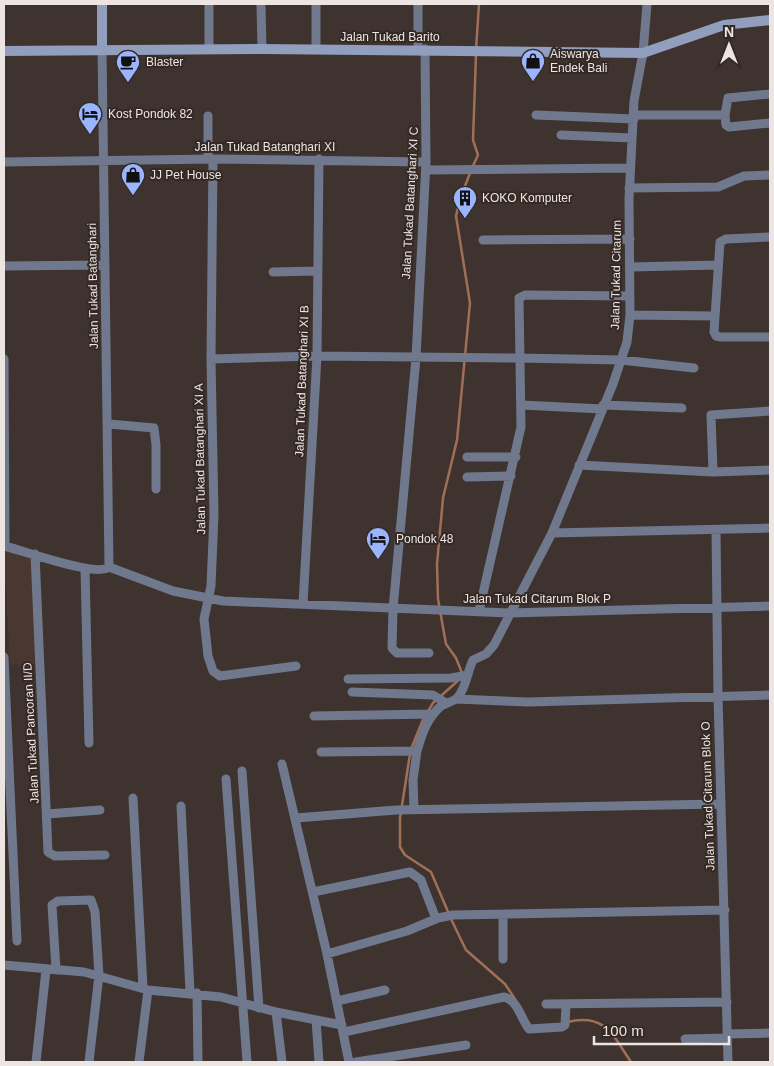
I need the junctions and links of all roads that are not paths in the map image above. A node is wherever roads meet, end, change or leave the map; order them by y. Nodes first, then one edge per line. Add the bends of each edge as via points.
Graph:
1 (102, 4) edge
2 (209, 4) edge
3 (316, 4) edge
4 (418, 4) edge
5 (647, 4) edge
6 (261, 6) dead end
7 (770, 20) edge
8 (102, 49) junction
9 (209, 49) junction
10 (262, 49) junction
11 (316, 49) junction
12 (422, 49) junction
13 (4, 51) edge
14 (643, 53) junction
15 (770, 94) edge
16 (536, 114) dead end
17 (725, 115) junction
18 (208, 116) dead end
19 (634, 117) junction
20 (770, 123) edge
21 (561, 136) dead end
22 (632, 138) junction
23 (211, 159) junction
24 (319, 159) junction
25 (4, 162) edge
26 (103, 162) junction
27 (426, 166) junction
28 (630, 168) junction
29 (770, 175) edge
30 (629, 188) junction
31 (770, 237) edge
32 (630, 239) junction
33 (483, 240) dead end
34 (718, 264) junction
35 (105, 265) junction
36 (4, 266) edge
37 (630, 268) junction
38 (317, 271) junction
39 (273, 272) dead end
40 (630, 296) junction
41 (630, 314) junction
42 (715, 316) junction
43 (770, 336) edge
44 (317, 356) junction
45 (211, 358) junction
46 (416, 358) junction
47 (520, 358) junction
48 (4, 359) edge
49 (621, 360) junction
50 (694, 368) dead end
51 (522, 405) junction
52 (602, 407) junction
53 (682, 408) dead end
54 (770, 411) edge
55 (109, 424) junction
56 (467, 457) dead end
57 (516, 457) junction
58 (579, 465) junction
59 (770, 470) edge
60 (712, 472) junction
61 (467, 476) dead end
62 (511, 476) junction
63 (156, 489) dead end
64 (770, 528) edge
65 (716, 530) junction
66 (552, 533) junction
67 (5, 546) edge
68 (35, 554) junction
69 (110, 567) junction
70 (85, 569) junction
71 (209, 600) junction
72 (303, 604) junction
73 (770, 606) edge
74 (393, 608) junction
75 (716, 608) junction
76 (479, 611) junction
77 (509, 614) junction
78 (429, 653) dead end
79 (4, 657) edge
80 (296, 666) dead end
81 (464, 677) junction
82 (348, 679) dead end
83 (352, 692) dead end
84 (770, 695) edge
85 (718, 696) junction
86 (456, 699) junction
87 (445, 702) junction
88 (432, 714) junction
89 (314, 716) dead end
90 (89, 743) dead end
91 (415, 751) junction
92 (321, 752) dead end
93 (282, 764) dead end
94 (242, 771) dead end
95 (226, 779) dead end
96 (134, 798) dead end
97 (720, 804) junction
98 (181, 806) dead end
99 (100, 810) dead end
100 (411, 810) junction
101 (47, 814) junction
102 (296, 818) junction
103 (105, 855) dead end
104 (313, 892) junction
105 (725, 910) junction
106 (503, 915) junction
107 (437, 918) junction
108 (17, 941) dead end
109 (327, 954) junction
110 (503, 959) dead end
111 (4, 965) edge
112 (51, 970) junction
113 (99, 975) junction
114 (146, 989) junction
115 (385, 990) dead end
116 (194, 993) junction
117 (337, 1001) junction
118 (242, 1002) junction
119 (727, 1002) junction
120 (546, 1004) dead end
121 (260, 1008) junction
122 (566, 1010) junction
123 (276, 1012) junction
124 (316, 1020) junction
125 (343, 1029) junction
126 (770, 1033) edge
127 (727, 1036) junction
128 (685, 1039) dead end
129 (466, 1045) dead end
130 (36, 1062) edge
131 (89, 1062) edge
132 (139, 1062) edge
133 (198, 1062) edge
134 (247, 1062) edge
135 (282, 1062) edge
136 (319, 1062) edge
137 (349, 1062) edge
138 (356, 1062) edge
139 (728, 1062) edge

1 - 8 street, Jalan Tukad Batanghari
2 - 9 street
3 - 11 street
4 - 12 street, Jalan Tukad Batanghari XI C
5 - 14 street, Jalan Tukad Citarum
6 - 10 street
7 - 14 street, Jalan Tukad Barito via 724,25
8 - 9 street, Jalan Tukad Barito
8 - 13 street, Jalan Tukad Barito
8 - 26 street, Jalan Tukad Batanghari
9 - 10 street, Jalan Tukad Barito
10 - 11 street, Jalan Tukad Barito
11 - 12 street, Jalan Tukad Barito
12 - 14 street, Jalan Tukad Barito
12 - 27 street, Jalan Tukad Batanghari XI C
14 - 19 street, Jalan Tukad Citarum
15 - 17 street via 728,98
16 - 19 street
17 - 19 street
17 - 20 street via 729,127
18 - 23 street, Jalan Tukad Batanghari XI A
19 - 22 street, Jalan Tukad Citarum
21 - 22 street
22 - 28 street, Jalan Tukad Citarum
23 - 24 street, Jalan Tukad Batanghari XI
23 - 26 street, Jalan Tukad Batanghari XI
23 - 45 street, Jalan Tukad Batanghari XI A
24 - 27 street, Jalan Tukad Batanghari XI
24 - 38 street, Jalan Tukad Batanghari XI B
25 - 26 street, Jalan Tukad Batanghari XI
26 - 35 street, Jalan Tukad Batanghari
27 - 28 street, Jalan Tukad Batanghari XI via 468,170
27 - 46 street, Jalan Tukad Batanghari XI C
28 - 30 street, Jalan Tukad Citarum
29 - 30 street via 744,176 718,187
30 - 32 street, Jalan Tukad Citarum
31 - 34 street via 722,240
32 - 33 street
32 - 37 street, Jalan Tukad Citarum
34 - 37 street
34 - 42 street
35 - 36 street
35 - 55 street, Jalan Tukad Batanghari
37 - 40 street, Jalan Tukad Citarum
38 - 39 street
38 - 44 street, Jalan Tukad Batanghari XI B
40 - 41 street, Jalan Tukad Citarum
40 - 47 street via 520,296 517,306
41 - 42 street
41 - 49 street, Jalan Tukad Citarum
42 - 43 street via 716,336
44 - 45 street
44 - 46 street
44 - 72 street, Jalan Tukad Batanghari XI B
45 - 71 street, Jalan Tukad Batanghari XI A via 214,515
46 - 47 street
46 - 74 street, Jalan Tukad Batanghari XI C
47 - 49 street
47 - 51 street
48 - 67 street
49 - 50 street
49 - 52 street, Jalan Tukad Citarum
51 - 52 street
51 - 57 street
52 - 53 street
52 - 58 street, Jalan Tukad Citarum
54 - 60 street via 711,415
55 - 63 street via 154,428
55 - 69 street, Jalan Tukad Batanghari
56 - 57 street
57 - 62 street
58 - 60 street
58 - 66 street, Jalan Tukad Citarum
59 - 60 street
61 - 62 street
62 - 76 street
64 - 65 street
65 - 66 street
65 - 75 street, Jalan Tukad Citarum Blok O
66 - 77 street, Jalan Tukad Citarum
67 - 68 street
68 - 70 street
68 - 101 street, Jalan Tukad Pancoran II/D
69 - 70 street via 103,571
69 - 71 street, Jalan Tukad Citarum Blok P via 173,591
70 - 90 street
71 - 72 street, Jalan Tukad Citarum Blok P
71 - 80 street, Jalan Tukad Batanghari XI A via 204,633 212,668 217,675
72 - 74 street, Jalan Tukad Citarum Blok P
73 - 75 street, Jalan Tukad Citarum Blok P
74 - 76 street, Jalan Tukad Citarum Blok P
74 - 78 street, Jalan Tukad Batanghari XI C via 392,650 397,653
75 - 77 street, Jalan Tukad Citarum Blok P
75 - 85 street, Jalan Tukad Citarum Blok O
76 - 77 street, Jalan Tukad Citarum Blok P
77 - 81 street, Jalan Tukad Citarum via 494,645 486,654 473,660
79 - 108 street
81 - 82 street
81 - 86 street, Jalan Tukad Citarum via 465,686
83 - 87 street via 432,695
84 - 85 street
85 - 86 street via 528,702
85 - 97 street, Jalan Tukad Citarum Blok O
86 - 87 street
87 - 88 street
88 - 89 street
88 - 91 street
91 - 92 street
91 - 100 street
93 - 102 street
94 - 121 street
95 - 118 street
96 - 114 street
97 - 100 street
97 - 105 street, Jalan Tukad Citarum Blok O
98 - 116 street
99 - 101 street
100 - 102 street
101 - 103 street, Jalan Tukad Pancoran II/D via 48,852 51,856
102 - 104 street
104 - 107 street via 410,872 421,880
104 - 109 street
105 - 106 street
105 - 119 street, Jalan Tukad Citarum Blok O
106 - 107 street
106 - 110 street
107 - 109 street via 407,931
109 - 117 street
111 - 112 street
112 - 113 street
112 - 113 street via 53,903 90,900 95,912
112 - 130 street
113 - 114 street
113 - 131 street
114 - 116 street
114 - 132 street
115 - 117 street
116 - 118 street
116 - 133 street
117 - 125 street
118 - 121 street
118 - 134 street
119 - 122 street
119 - 127 street, Jalan Tukad Citarum Blok O
120 - 122 street
121 - 123 street
122 - 125 street via 565,1025 529,1029 516,1007 504,998
123 - 124 street
123 - 135 street
124 - 125 street
124 - 136 street
125 - 137 street
126 - 127 street
127 - 128 street
127 - 139 street, Jalan Tukad Citarum Blok O
129 - 138 street

